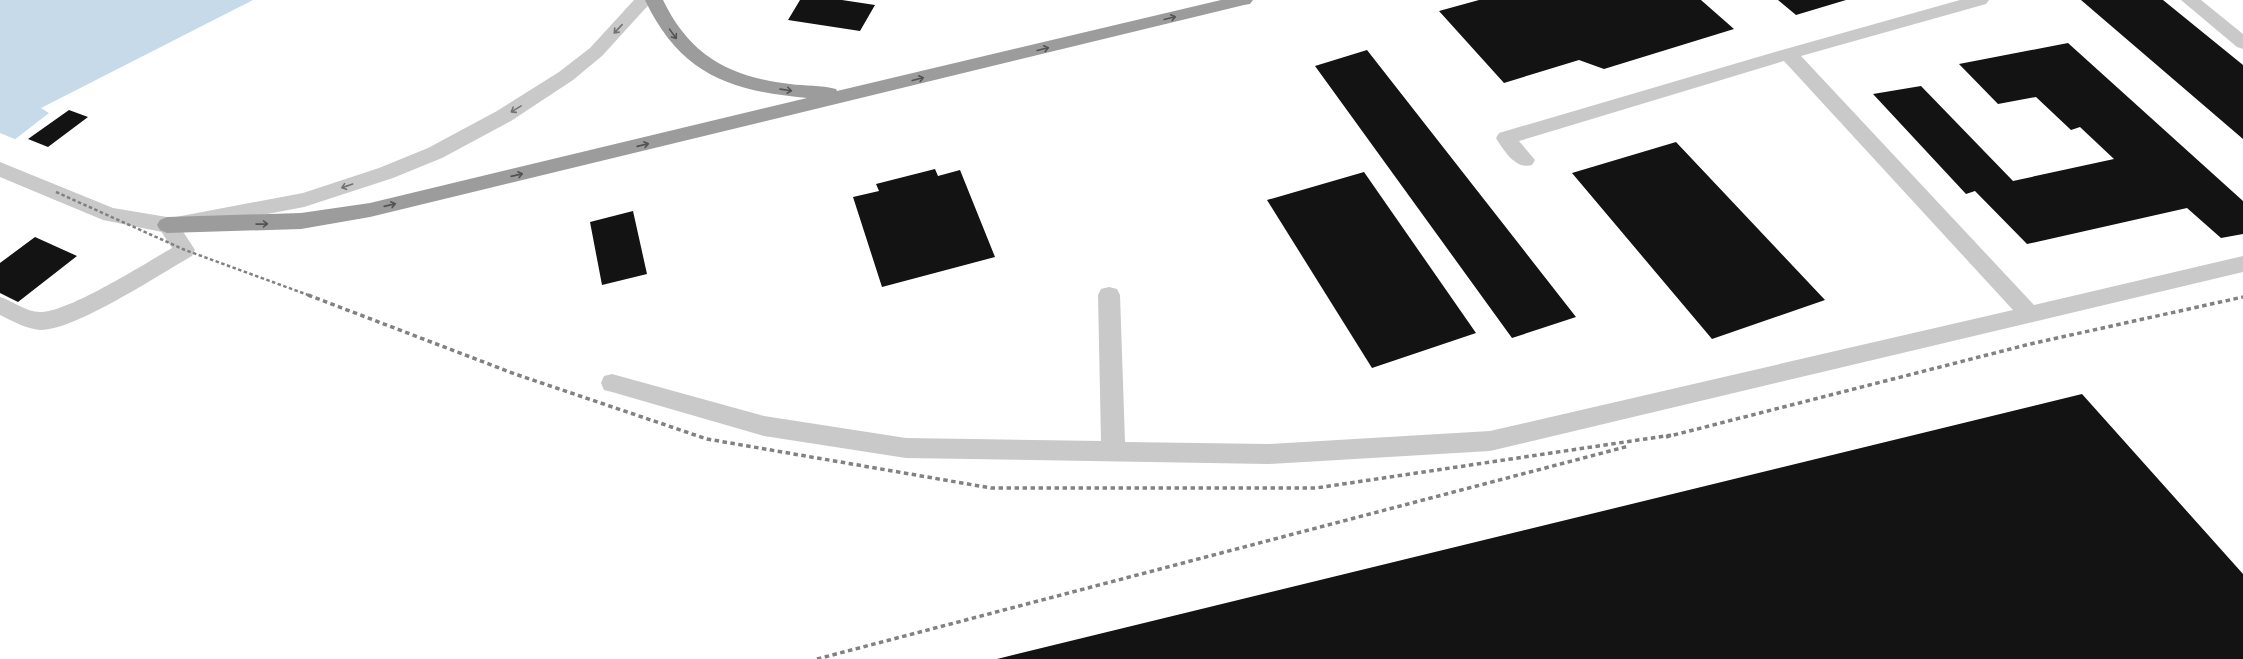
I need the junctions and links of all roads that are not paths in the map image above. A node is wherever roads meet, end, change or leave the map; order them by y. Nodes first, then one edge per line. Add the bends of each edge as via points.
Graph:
1 (644, 0) edge
2 (654, 0) edge
3 (1244, 0) edge
4 (1980, 0) edge
5 (2190, 0) edge
6 (2243, 43) edge
7 (1788, 54) junction
8 (880, 89) junction
9 (1525, 160) dead end
10 (0, 169) edge
11 (167, 225) junction
12 (2243, 264) edge
13 (1109, 295) dead end
14 (0, 305) edge
15 (2030, 314) junction
16 (612, 383) dead end
17 (1113, 452) junction

1 -> 11 street via 596,52 566,76 504,116 435,153 386,173 304,200
2 -> 8 highway via 667,26 680,43 697,59 716,70 782,90 837,93
8 -> 3 highway
4 - 7 street
5 - 6 street
7 - 9 street via 1506,138
7 - 15 street
11 -> 8 highway via 268,224 370,210
10 - 11 street via 110,215
11 - 14 street via 185,250 65,316 41,321
12 - 15 street
13 - 17 street
15 - 17 street via 1490,441 1268,454
16 - 17 street via 764,426 906,448

